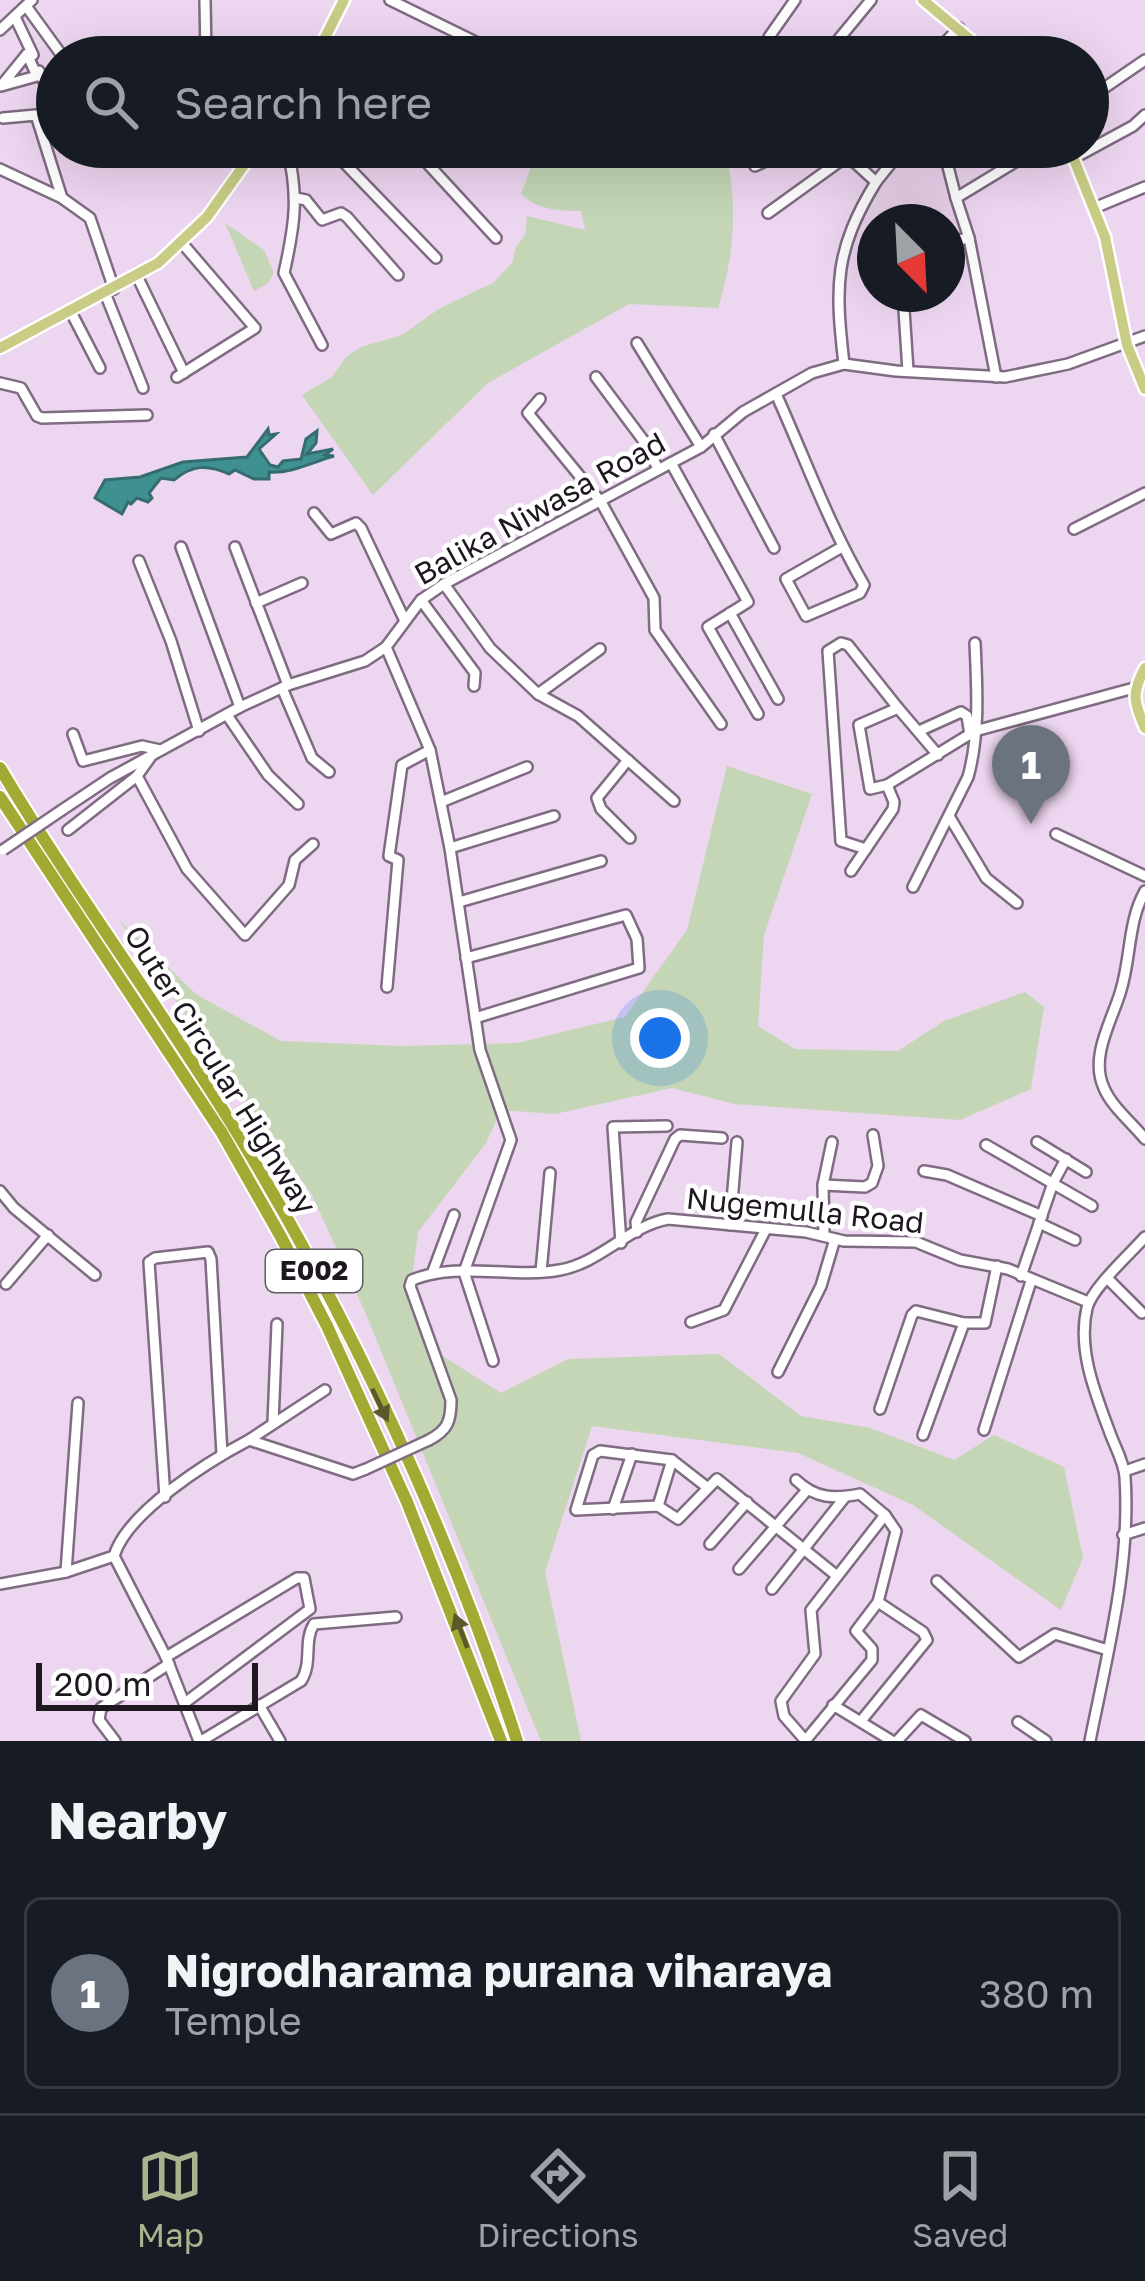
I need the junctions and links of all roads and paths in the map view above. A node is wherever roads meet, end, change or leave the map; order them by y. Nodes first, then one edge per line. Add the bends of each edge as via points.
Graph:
1 (205, 0) edge
2 (344, 0) edge
3 (390, 0) edge
4 (795, 0) edge
5 (871, 0) edge
6 (922, 0) edge
7 (28, 2) edge
8 (15, 17) junction
9 (959, 28) junction
10 (0, 30) edge
11 (50, 36) edge
12 (206, 36) edge
13 (326, 36) edge
14 (464, 36) edge
15 (770, 36) edge
16 (841, 36) edge
17 (951, 36) edge
18 (968, 36) edge
19 (1145, 59) edge
20 (36, 67) edge
21 (1109, 84) edge
22 (36, 116) edge
23 (1145, 116) edge
24 (3, 118) dead end
25 (1109, 136) edge
26 (53, 168) edge
27 (242, 168) edge
28 (291, 168) edge
29 (349, 168) edge
30 (432, 168) edge
31 (822, 168) edge
32 (861, 168) edge
33 (887, 168) edge
34 (948, 168) edge
35 (1005, 168) edge
36 (1077, 168) edge
37 (0, 169) edge
38 (876, 182) junction
39 (1145, 187) edge
40 (956, 197) junction
41 (62, 198) junction
42 (296, 199) junction
43 (1094, 208) junction
44 (768, 213) dead end
45 (496, 238) dead end
46 (969, 238) junction
47 (965, 239) edge
48 (182, 243) junction
49 (436, 258) dead end
50 (398, 275) dead end
51 (137, 277) junction
52 (110, 291) junction
53 (71, 312) junction
54 (904, 312) edge
55 (1145, 336) edge
56 (638, 343) dead end
57 (322, 345) dead end
58 (1127, 345) junction
59 (0, 349) edge
60 (844, 364) junction
61 (100, 368) dead end
62 (908, 371) junction
63 (996, 376) junction
64 (596, 377) dead end
65 (0, 383) edge
66 (143, 388) dead end
67 (1145, 388) edge
68 (776, 394) junction
69 (540, 399) dead end
70 (147, 415) dead end
71 (714, 434) junction
72 (701, 447) junction
73 (671, 463) junction
74 (658, 469) junction
75 (1145, 493) edge
76 (601, 502) junction
77 (314, 513) dead end
78 (1074, 529) dead end
79 (181, 547) dead end
80 (235, 547) dead end
81 (842, 547) junction
82 (774, 548) dead end
83 (139, 562) dead end
84 (302, 583) dead end
85 (444, 584) junction
86 (421, 600) junction
87 (256, 603) junction
88 (730, 613) junction
89 (405, 621) junction
90 (975, 643) dead end
91 (386, 647) junction
92 (600, 649) dead end
93 (1145, 668) edge
94 (473, 686) dead end
95 (285, 687) junction
96 (1134, 688) junction
97 (538, 694) junction
98 (778, 699) dead end
99 (240, 707) junction
100 (898, 708) junction
101 (758, 714) dead end
102 (227, 715) junction
103 (721, 724) dead end
104 (1145, 728) edge
105 (199, 731) junction
106 (919, 731) junction
107 (973, 733) junction
108 (73, 734) dead end
109 (430, 750) junction
110 (156, 752) junction
111 (938, 755) junction
112 (628, 760) junction
113 (526, 767) dead end
114 (0, 768) edge
115 (329, 772) dead end
116 (136, 776) junction
117 (886, 785) junction
118 (0, 797) edge
119 (674, 801) dead end
120 (442, 802) junction
121 (298, 804) dead end
122 (554, 816) dead end
123 (949, 816) junction
124 (68, 830) dead end
125 (1055, 833) dead end
126 (630, 838) dead end
127 (314, 844) dead end
128 (450, 848) junction
129 (866, 849) junction
130 (1, 850) edge
131 (601, 861) dead end
132 (851, 872) dead end
133 (1145, 876) edge
134 (913, 887) dead end
135 (1145, 891) edge
136 (459, 902) junction
137 (1018, 903) dead end
138 (466, 958) junction
139 (387, 987) dead end
140 (475, 1018) junction
141 (667, 1126) dead end
142 (873, 1135) dead end
143 (722, 1138) dead end
144 (1145, 1139) edge
145 (737, 1142) dead end
146 (832, 1142) dead end
147 (1037, 1142) dead end
148 (986, 1145) dead end
149 (1066, 1160) junction
150 (924, 1171) dead end
151 (1087, 1172) dead end
152 (550, 1173) dead end
153 (1053, 1183) junction
154 (823, 1185) junction
155 (0, 1191) edge
156 (1092, 1206) dead end
157 (454, 1215) dead end
158 (1041, 1220) junction
159 (730, 1225) junction
160 (766, 1228) junction
161 (637, 1232) junction
162 (48, 1235) junction
163 (1145, 1237) edge
164 (830, 1238) junction
165 (1075, 1240) dead end
166 (621, 1243) junction
167 (997, 1266) junction
168 (464, 1271) junction
169 (541, 1271) junction
170 (432, 1274) junction
171 (95, 1275) dead end
172 (1026, 1278) junction
173 (1108, 1280) junction
174 (6, 1284) dead end
175 (1088, 1302) junction
176 (1142, 1313) dead end
177 (691, 1322) dead end
178 (964, 1323) junction
179 (277, 1324) dead end
180 (493, 1361) dead end
181 (778, 1372) dead end
182 (325, 1390) dead end
183 (78, 1403) dead end
184 (880, 1409) dead end
185 (273, 1423) junction
186 (984, 1430) dead end
187 (923, 1435) dead end
188 (249, 1440) junction
189 (222, 1454) junction
190 (632, 1454) junction
191 (672, 1460) junction
192 (1145, 1464) edge
193 (1125, 1471) junction
194 (796, 1480) dead end
195 (708, 1488) junction
196 (807, 1490) junction
197 (845, 1497) junction
198 (165, 1498) junction
199 (747, 1502) junction
200 (658, 1507) junction
201 (613, 1509) junction
202 (885, 1515) junction
203 (776, 1526) junction
204 (1145, 1528) edge
205 (1124, 1535) junction
206 (710, 1544) dead end
207 (804, 1549) junction
208 (114, 1556) junction
209 (739, 1569) dead end
210 (66, 1572) junction
211 (837, 1576) junction
212 (937, 1581) dead end
213 (0, 1584) edge
214 (772, 1589) dead end
215 (878, 1602) junction
216 (395, 1617) dead end
217 (1108, 1650) junction
218 (167, 1660) junction
219 (186, 1702) junction
220 (260, 1705) junction
221 (833, 1705) junction
222 (861, 1721) junction
223 (1018, 1722) dead end
224 (199, 1738) edge
225 (115, 1741) edge
226 (187, 1741) edge
227 (280, 1741) edge
228 (501, 1741) edge
229 (517, 1741) edge
230 (805, 1741) edge
231 (895, 1741) edge
232 (965, 1741) edge
233 (1046, 1741) edge
234 (1090, 1741) edge

1 - 12 street
2 - 13 main road
3 - 14 street
4 - 15 street
5 - 16 street
6 - 9 main road
7 - 8 street
7 - 11 street
8 - 10 street
8 - 20 street
9 - 17 street
9 - 18 main road
19 - 21 street
22 - 24 street
23 - 25 street
26 - 41 street
27 - 48 main road
28 - 42 street
29 - 49 street
30 - 45 street
31 - 44 street
32 - 38 street
33 - 38 street
34 - 40 street
35 - 40 street
36 - 43 main road
37 - 41 street
38 - 60 street via 837,275
39 - 43 street
40 - 46 street
41 - 52 street via 90,218
42 - 50 street via 322,220 347,217
42 - 57 street via 284,273
43 - 58 main road
46 - 47 street
46 - 63 street
48 - 51 main road
48 - 51 street via 255,328 180,375
51 - 52 main road
52 - 53 main road
52 - 66 street
53 - 59 main road
53 - 61 street
54 - 62 street
55 - 58 street, Balika Niwasa Road
56 - 72 street
58 - 63 street, Balika Niwasa Road
58 - 67 main road
60 - 62 street, Balika Niwasa Road
60 - 68 street, Balika Niwasa Road
62 - 63 street, Balika Niwasa Road
64 - 74 street
65 - 70 street via 21,388 42,418
68 - 71 street, Balika Niwasa Road
68 - 81 street
69 - 76 street via 528,412
71 - 72 street, Balika Niwasa Road
71 - 82 street
72 - 73 street, Balika Niwasa Road
73 - 74 street, Balika Niwasa Road
73 - 88 street via 748,602
74 - 76 street, Balika Niwasa Road
75 - 78 street
76 - 85 street, Balika Niwasa Road
76 - 103 street via 654,598 655,631
77 - 89 street via 332,534 361,528
79 - 99 street
80 - 87 street
81 - 81 street via 864,589 806,616 786,578
83 - 105 street
84 - 87 street
85 - 86 street, Balika Niwasa Road
85 - 97 street
86 - 89 street, Balika Niwasa Road
86 - 94 street via 475,674
87 - 95 street
88 - 98 street
88 - 101 street via 708,627
89 - 91 street, Balika Niwasa Road
90 - 107 street
91 - 95 street, Balika Niwasa Road
91 - 109 street
92 - 97 street
93 - 96 main road
95 - 99 street, Balika Niwasa Road
95 - 115 street via 312,758
96 - 104 main road
96 - 107 street
97 - 112 street
99 - 102 street, Balika Niwasa Road
100 - 106 street
100 - 117 street via 859,725 870,789
100 - 129 street via 848,645 828,651 842,841
102 - 105 street, Balika Niwasa Road
102 - 121 street
105 - 110 street, Balika Niwasa Road
106 - 107 street via 961,712
106 - 111 street
107 - 111 street
107 - 123 street via 968,777
108 - 110 street via 83,761 142,746
109 - 120 street
109 - 139 street via 402,765 388,856 398,860
110 - 116 street
110 - 130 street, Balika Niwasa Road, bridge
111 - 117 street
112 - 119 street
112 - 126 street via 596,797
113 - 120 street
114 -> 229 highway, Outer Circular Highway / E002 via 276,1198 428,1507
116 - 124 street
116 - 127 street via 188,869 245,935
117 - 129 street via 892,809
228 -> 118 highway, Outer Circular Highway / E002 via 407,1502 280,1237 222,1133
120 - 128 street
122 - 128 street
123 - 134 street
123 - 137 street via 986,878
125 - 133 street
128 - 136 street
129 - 132 street
131 - 136 street
135 - 144 street via 1100,1069 1103,1088
136 - 138 street
138 - 140 street
138 - 140 street via 626,915 637,939 640,968
140 - 168 street via 511,1140
141 - 166 street via 614,1127
142 - 154 street via 872,1183
143 - 161 street via 676,1138
145 - 159 street
146 - 154 street
147 - 149 street
148 - 153 street
149 - 151 street
149 - 153 street
150 - 158 street
152 - 169 street
153 - 156 street
153 - 158 street
154 - 164 street
155 - 162 street
157 - 170 street
158 - 165 street
158 - 172 street
159 - 160 street, Nugemulla Road
159 - 161 street, Nugemulla Road via 668,1219
160 - 164 street, Nugemulla Road
160 - 177 street via 724,1310
161 - 166 street, Nugemulla Road
162 - 171 street
162 - 174 street
163 - 173 street
164 - 167 street, Nugemulla Road via 916,1242
164 - 181 street via 821,1286
166 - 169 street, Nugemulla Road via 583,1263
167 - 172 street, Nugemulla Road
167 - 178 street via 985,1323
168 - 169 street, Nugemulla Road
168 - 170 street, Nugemulla Road
168 - 180 street
170 - 188 street, bridge via 410,1286 451,1400 444,1432 352,1474
172 - 175 street, Nugemulla Road
172 - 186 street
173 - 175 street
173 - 176 street
175 - 193 street via 1084,1346
178 - 184 street via 916,1310
178 - 187 street
179 - 185 street
182 - 185 street
183 - 210 street
185 - 188 street
188 - 189 street
189 - 198 street
189 - 198 street via 211,1259 208,1252 155,1258 149,1262
190 - 191 street
190 - 201 street
190 - 201 street via 593,1455 576,1510
191 - 195 street
191 - 200 street
192 - 193 street
193 - 205 street
194 - 196 street
195 - 199 street via 721,1480
195 - 200 street via 678,1520
196 - 197 street
196 - 203 street
197 - 202 street via 860,1494
197 - 207 street
198 - 208 street via 127,1528
199 - 203 street
199 - 206 street
200 - 201 street
202 - 211 street
202 - 215 street via 896,1539
203 - 207 street
203 - 209 street
204 - 205 street
205 - 217 street
207 - 211 street
207 - 214 street
208 - 210 street
208 - 218 street
210 - 213 street
211 - 230 street via 811,1610 810,1664 782,1701
212 - 217 street via 1019,1658 1055,1634
215 - 221 street via 856,1631 872,1660
215 - 222 street via 927,1640
216 - 220 street via 314,1624 305,1676
217 - 234 street
218 - 219 street
218 - 219 street via 304,1578 310,1609
218 - 225 street via 101,1708 99,1720
219 - 224 street
220 - 224 street
220 - 227 street
221 - 222 street
221 - 230 street
222 - 231 street
223 - 233 street
224 - 226 street
231 - 232 street via 921,1715

